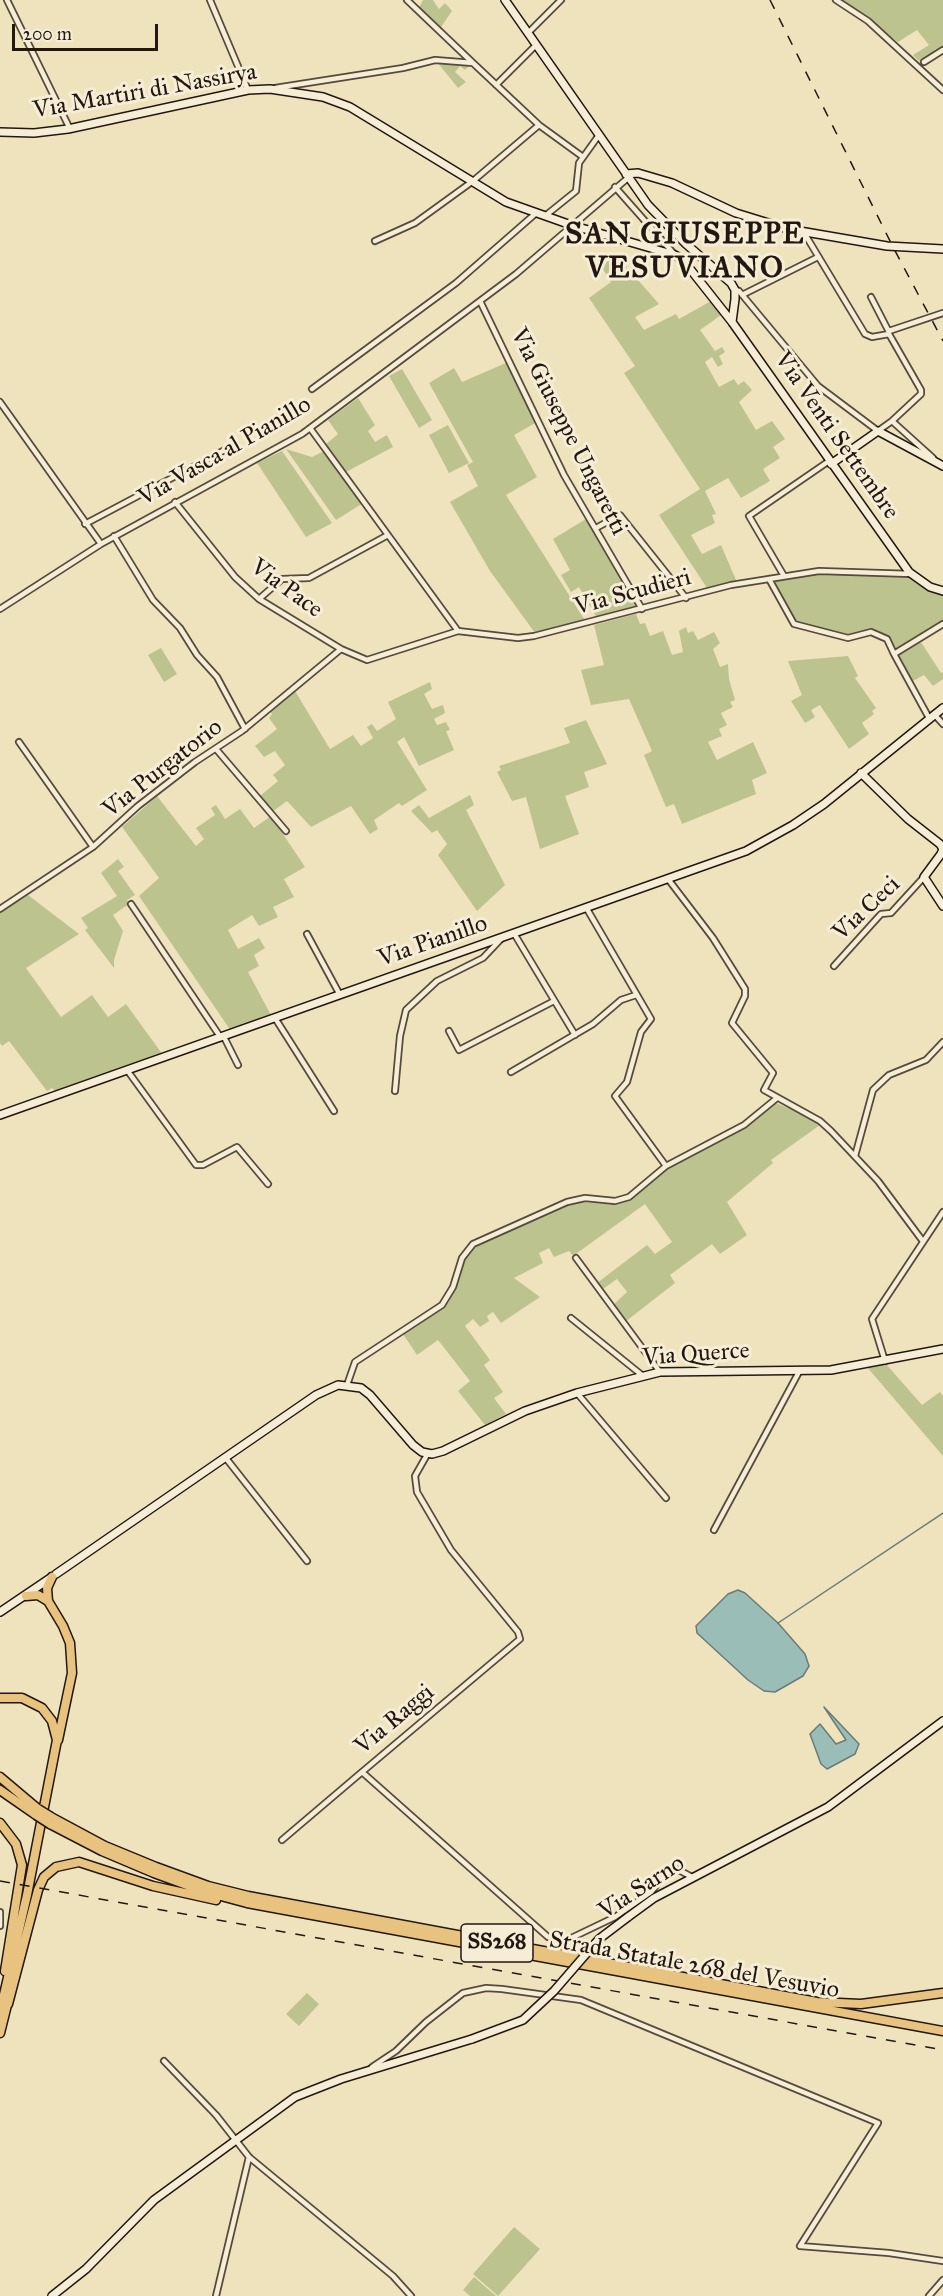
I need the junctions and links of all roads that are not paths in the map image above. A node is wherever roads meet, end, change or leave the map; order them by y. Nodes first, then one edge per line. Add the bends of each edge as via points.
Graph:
1 (7, 0) edge
2 (210, 0) edge
3 (406, 0) edge
4 (505, 0) edge
5 (561, 0) edge
6 (836, 0) edge
7 (528, 33) junction
8 (536, 45) junction
9 (943, 50) edge
10 (924, 62) dead end
11 (473, 63) junction
12 (496, 85) junction
13 (270, 89) junction
14 (249, 90) junction
15 (943, 90) edge
16 (539, 125) junction
17 (70, 129) junction
18 (0, 132) edge
19 (599, 135) junction
20 (583, 157) junction
21 (628, 176) junction
22 (473, 181) junction
23 (615, 187) junction
24 (535, 214) junction
25 (545, 216) junction
26 (571, 225) junction
27 (803, 231) junction
28 (375, 241) dead end
29 (943, 249) edge
30 (675, 255) junction
31 (818, 257) junction
32 (735, 290) junction
33 (742, 295) junction
34 (871, 297) dead end
35 (480, 301) junction
36 (943, 313) edge
37 (732, 322) junction
38 (889, 333) junction
39 (312, 389) dead end
40 (0, 402) edge
41 (892, 421) junction
42 (309, 428) junction
43 (878, 431) junction
44 (236, 444) dead end
45 (830, 463) junction
46 (941, 465) edge
47 (175, 502) junction
48 (85, 524) junction
49 (596, 528) junction
50 (388, 535) junction
51 (114, 536) junction
52 (101, 544) junction
53 (910, 573) junction
54 (784, 576) junction
55 (769, 579) junction
56 (943, 591) edge
57 (686, 598) junction
58 (259, 599) junction
59 (0, 609) edge
60 (642, 609) junction
61 (943, 624) edge
62 (458, 631) junction
63 (341, 649) junction
64 (894, 654) junction
65 (367, 660) joint
66 (943, 708) edge
67 (932, 716) junction
68 (943, 724) edge
69 (245, 729) junction
70 (19, 742) dead end
71 (216, 749) junction
72 (861, 773) junction
73 (286, 831) dead end
74 (93, 847) junction
75 (924, 877) junction
76 (669, 879) junction
77 (131, 904) dead end
78 (943, 906) edge
79 (0, 909) edge
80 (587, 909) junction
81 (307, 934) dead end
82 (515, 935) junction
83 (501, 939) junction
84 (834, 966) dead end
85 (636, 995) junction
86 (340, 996) junction
87 (554, 1001) junction
88 (276, 1018) junction
89 (449, 1031) dead end
90 (575, 1035) junction
91 (223, 1037) junction
92 (943, 1042) edge
93 (238, 1065) dead end
94 (127, 1071) junction
95 (511, 1072) dead end
96 (395, 1091) dead end
97 (777, 1098) junction
98 (334, 1111) dead end
99 (0, 1115) edge
100 (855, 1156) junction
101 (666, 1166) junction
102 (268, 1184) dead end
103 (943, 1212) edge
104 (922, 1240) junction
105 (576, 1258) dead end
106 (571, 1318) dead end
107 (943, 1348) edge
108 (885, 1361) junction
109 (800, 1370) junction
110 (660, 1372) junction
111 (643, 1376) junction
112 (347, 1385) junction
113 (577, 1393) junction
114 (428, 1454) junction
115 (225, 1457) junction
116 (666, 1498) dead end
117 (714, 1530) dead end
118 (307, 1561) dead end
119 (54, 1575) junction
120 (26, 1596) junction
121 (48, 1602) junction
122 (1, 1610) edge
123 (2, 1698) edge
124 (943, 1721) edge
125 (56, 1746) junction
126 (362, 1772) junction
127 (0, 1777) edge
128 (0, 1782) edge
129 (0, 1790) edge
130 (37, 1812) junction
131 (50, 1821) junction
132 (0, 1823) edge
133 (282, 1840) dead end
134 (692, 1877) junction
135 (27, 1895) junction
136 (0, 1912) edge
137 (299, 1913) junction
138 (0, 1926) edge
139 (943, 1993) edge
140 (0, 1996) edge
141 (8, 2004) junction
142 (0, 2012) edge
143 (943, 2031) edge
144 (0, 2033) edge
145 (164, 2061) dead end
146 (364, 2072) junction
147 (235, 2139) junction
148 (249, 2157) junction
149 (943, 2261) edge
150 (943, 2280) edge
151 (52, 2296) edge
152 (216, 2296) edge
153 (411, 2296) edge
154 (930, 2296) edge

1 - 17 street
2 - 14 street
3 - 11 street
4 - 7 street
5 - 7 street
6 - 15 street via 868,21
7 - 8 street
8 - 12 street
8 - 19 street
9 - 10 street
11 - 12 street
11 - 13 street via 435,60
12 - 16 street
13 - 14 street, Via Martiri di Nassirya
13 - 22 street, Via Martiri di Nassirya via 323,97 350,107
14 - 17 street, Via Martiri di Nassirya
16 - 20 street
16 - 22 street
17 - 18 street, Via Martiri di Nassirya
19 - 20 street
19 - 21 street
20 - 25 street via 576,191
21 - 23 street, Via Vasca al Pianillo
21 - 27 street via 638,173 672,183 736,213
21 - 32 street via 660,219
22 - 24 street, Via Martiri di Nassirya
22 - 28 street via 415,224
23 - 26 street, Via Vasca al Pianillo
23 - 30 street
24 - 25 street, Via Martiri di Nassirya
24 - 39 street via 456,283
25 - 26 street, Via Martiri di Nassirya
26 - 30 street, Via Martiri di Nassirya
26 - 35 street, Via Vasca al Pianillo
27 - 29 street via 886,246
27 - 31 street
30 - 37 street, Via Martiri di Nassirya
31 - 33 street
31 - 38 street via 865,334 872,337
32 - 33 street
32 - 37 street
33 - 43 street via 818,386
34 - 38 street
35 - 42 street, Via Vasca al Pianillo
35 - 49 street, Via Giuseppe Ungaretti via 564,475
36 - 38 street
37 - 45 street, Via Venti Settembre
38 - 41 street via 921,394
40 - 48 street
41 - 43 street
41 - 46 street
42 - 47 street, Via Vasca al Pianillo
42 - 50 street
43 - 45 street
43 - 46 street
44 - 48 street
45 - 53 street, Via Venti Settembre
45 - 54 street via 749,516
47 - 51 street, Via Vasca al Pianillo
47 - 58 street, Via Pace via 235,577
48 - 52 street
49 - 57 street via 620,515
49 - 60 street, Via Giuseppe Ungaretti
50 - 58 street via 309,578 282,579
50 - 62 street
51 - 52 street, Via Vasca al Pianillo
51 - 69 street via 153,600 217,677
52 - 59 street, Via Vasca al Pianillo
53 - 54 street, Via Scudieri via 819,571
53 - 56 street
54 - 55 street, Via Scudieri
55 - 57 street, Via Scudieri
55 - 64 street via 794,624 848,638 872,632 887,639
57 - 60 street, Via Scudieri
58 - 63 street, Via Pace
60 - 62 street, Via Scudieri via 534,636
61 - 64 street
62 - 65 street, Via Scudieri
63 - 65 street, Via Pace
63 - 69 street, Via Purgatorio
64 - 67 street
66 - 67 street, Via Pianillo
67 - 68 street
67 - 72 street, Via Pianillo
69 - 71 street, Via Purgatorio
70 - 74 street
71 - 73 street
71 - 74 street, Via Purgatorio via 138,806
72 - 75 street via 940,844 941,854
72 - 76 street, Via Pianillo via 824,804 771,838
74 - 79 street, Via Purgatorio
75 - 78 street
75 - 84 street, Via Ceci via 891,912 881,914
76 - 80 street, Via Pianillo
76 - 97 street via 745,989 732,1023 773,1073 764,1090
77 - 91 street
80 - 82 street, Via Pianillo
80 - 85 street
81 - 86 street
82 - 83 street, Via Pianillo
82 - 87 street
83 - 86 street, Via Pianillo
83 - 96 street via 483,958 437,981 406,1010
85 - 90 street via 621,1000
85 - 101 street via 651,1019 641,1032 627,1082 615,1096
86 - 88 street, Via Pianillo
87 - 89 street via 459,1050
87 - 90 street
88 - 91 street, Via Pianillo
88 - 98 street
90 - 95 street
91 - 93 street
91 - 94 street, Via Pianillo
92 - 100 street via 926,1060 889,1075 873,1090
94 - 99 street, Via Pianillo
94 - 102 street via 196,1165 237,1147
97 - 100 street via 820,1121
97 - 101 street via 744,1125
100 - 104 street
101 - 112 street via 629,1197 567,1202 473,1244 462,1258 442,1305 355,1362
103 - 104 street
104 - 108 street via 872,1319
105 - 110 street
106 - 111 street
107 - 108 street, Via Querce
108 - 109 street, Via Querce via 831,1370
109 - 110 street, Via Querce
109 - 117 street
110 - 111 street, Via Querce
111 - 113 street, Via Querce
112 - 114 street via 370,1395 413,1445
112 - 115 street via 316,1395
113 - 114 street, Via Querce via 525,1411 443,1451
113 - 116 street
114 - 126 street, Via Raggi via 415,1476 417,1492 441,1536 520,1639
115 - 118 street
115 - 119 street
119 - 120 street
119 - 121 highway via 47,1588
120 - 121 highway via 38,1595
120 - 122 street
121 - 125 highway via 63,1626 72,1663
123 - 125 highway via 22,1698 42,1708 54,1728
124 - 134 street, Via Sarno via 828,1807
125 - 135 highway
126 - 133 street
126 - 134 street, Via Raggi via 548,1937 567,1940 615,1917 651,1892 668,1870 683,1871
127 - 130 highway
128 - 130 highway, Strada Statale 268 del Vesuvio / SS268
129 - 130 highway, Strada Statale 268 del Vesuvio / SS268
130 - 131 highway, Strada Statale 268 del Vesuvio / SS268, bridge
131 - 137 highway, Strada Statale 268 del Vesuvio / SS268 via 118,1858 185,1885
131 - 139 highway, Strada Statale 268 del Vesuvio / SS268 via 156,1867 248,1896 817,2002 861,2004
132 - 140 highway via 16,1844 22,1865
134 - 146 street, Via Sarno, bridge via 654,1898 599,1940 523,2020
135 - 141 highway
135 - 142 highway
136 - 138 street
137 - 141 highway via 166,1890 88,1864 63,1864 40,1883
137 - 143 highway, Strada Statale 268 del Vesuvio / SS268
141 - 144 highway
145 - 147 street
146 - 147 street, Via Sarno via 306,2091
146 - 149 street via 396,2051 463,1993 486,1988 581,2000 878,2123 800,2246
147 - 148 street
147 - 151 street, Via Sarno via 154,2200 86,2269
148 - 152 street
148 - 153 street via 393,2276
150 - 154 street

